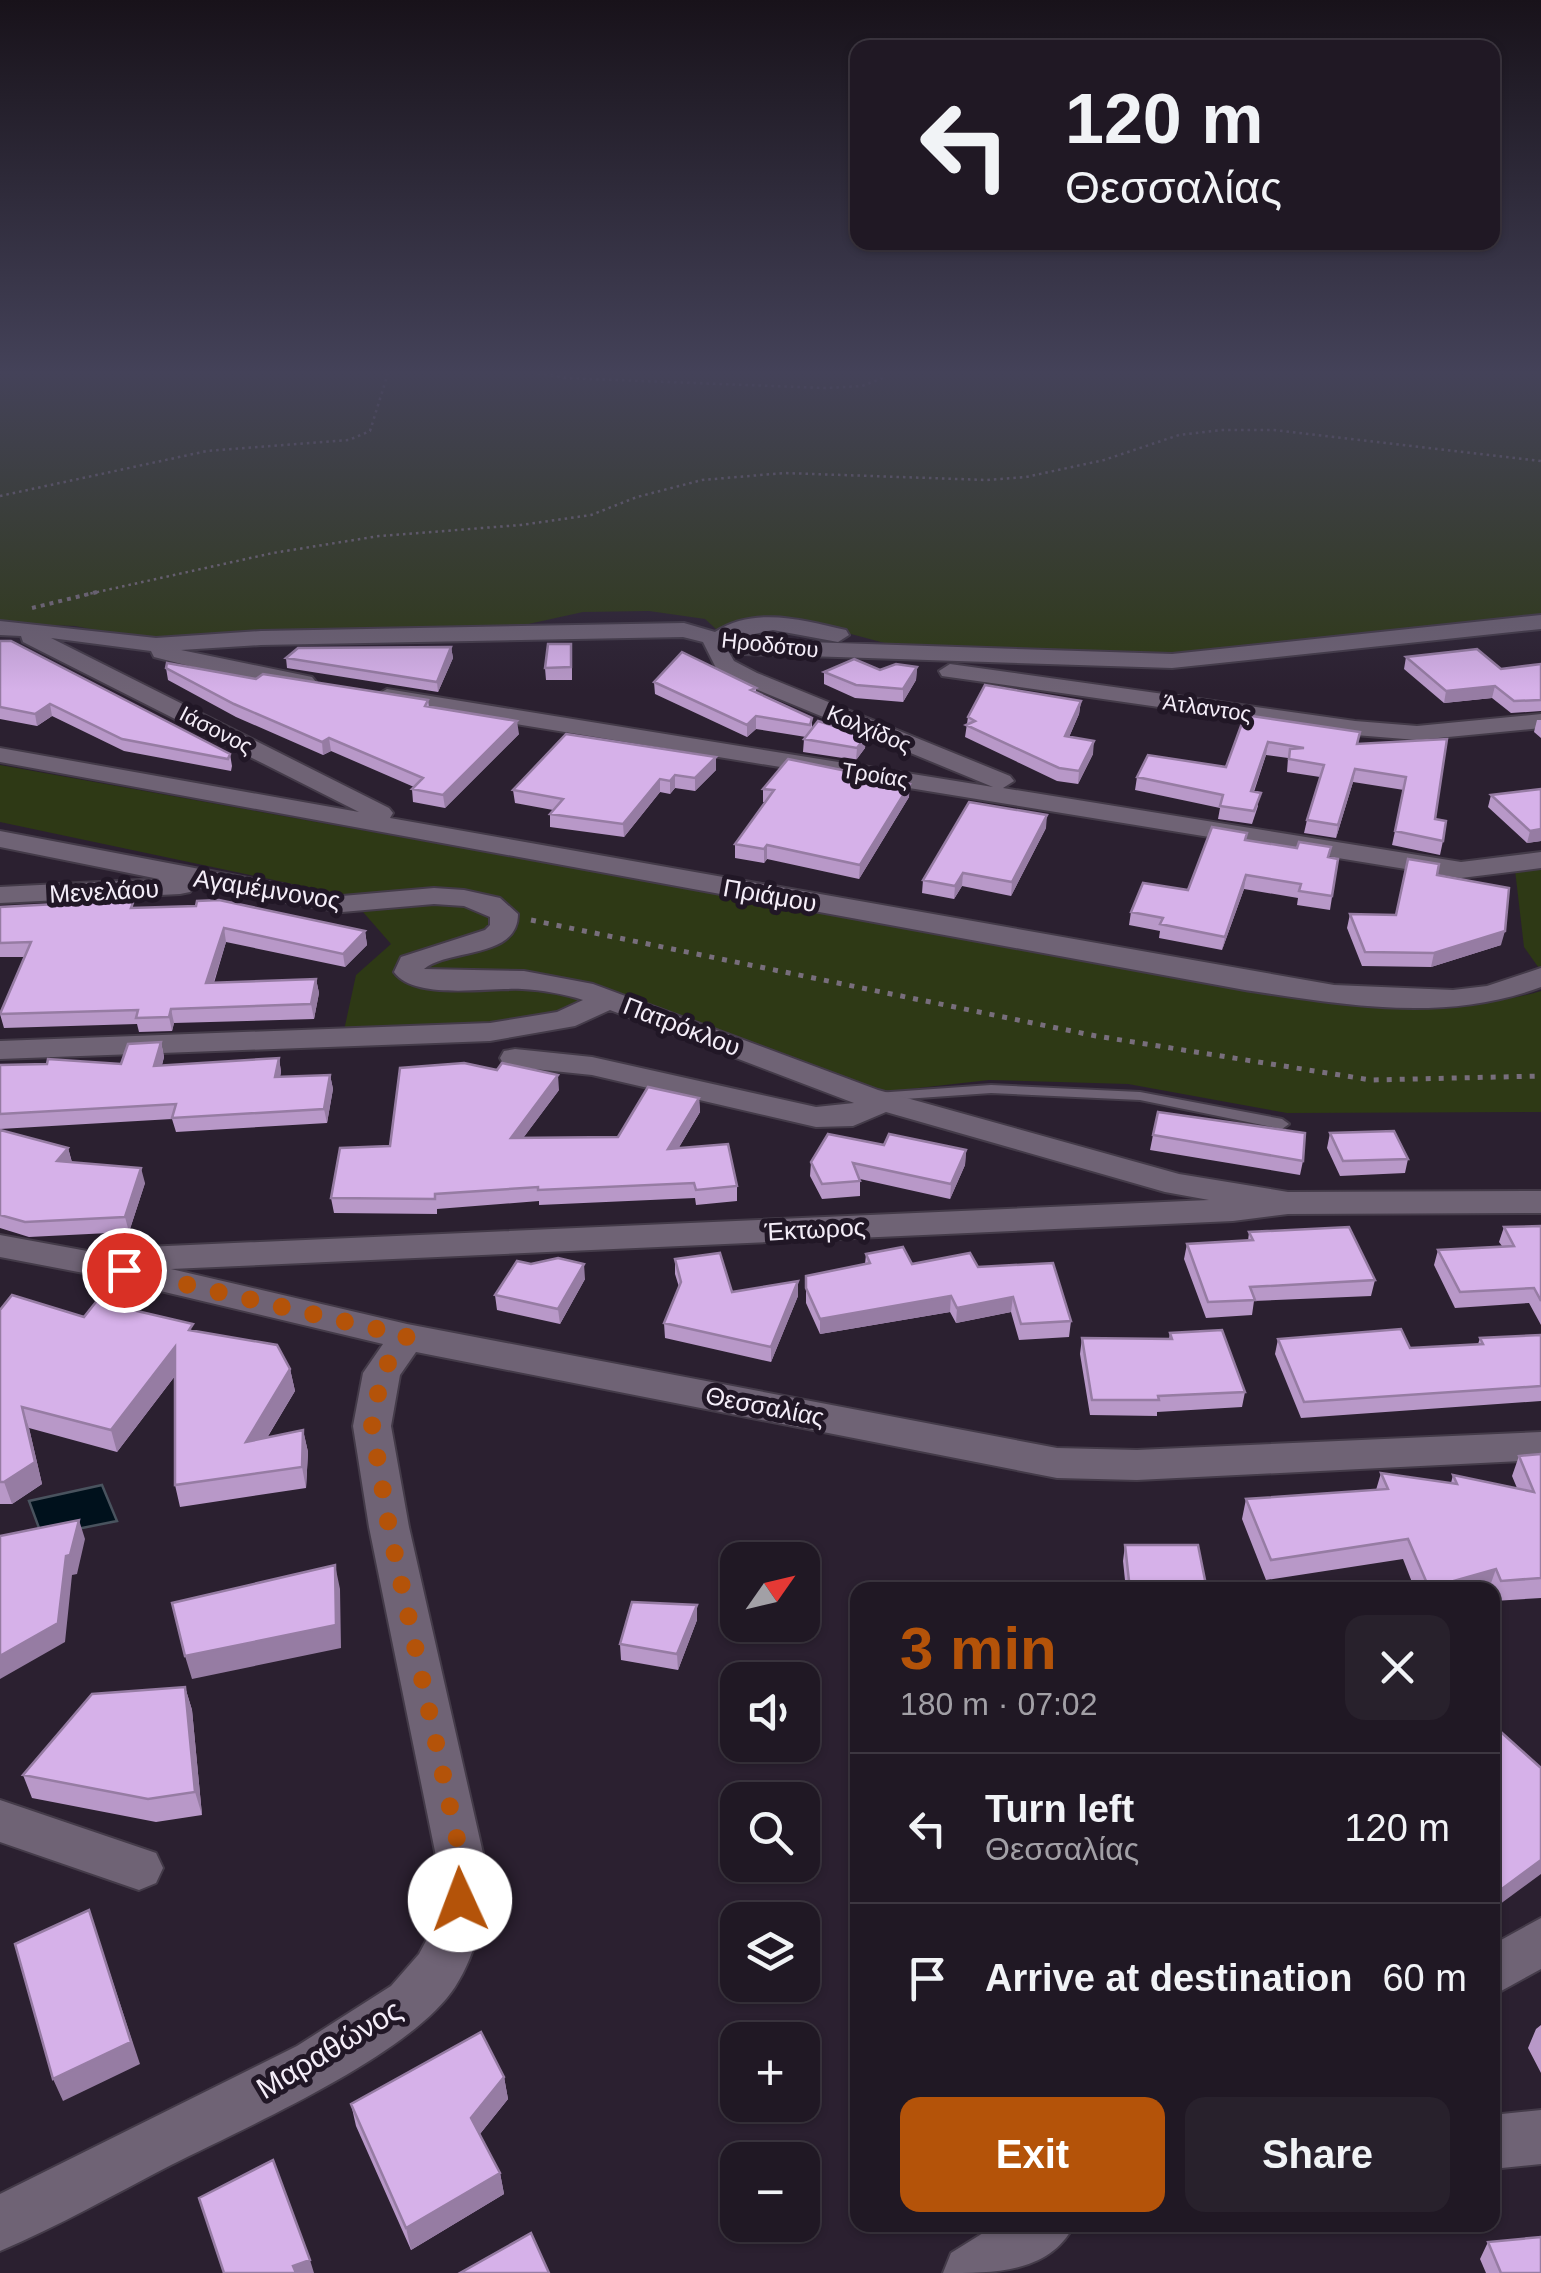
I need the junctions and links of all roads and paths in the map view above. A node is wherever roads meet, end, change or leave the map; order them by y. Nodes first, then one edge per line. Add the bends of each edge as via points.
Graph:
1 (70, 479) edge
2 (713, 479) edge
3 (960, 479) edge
4 (999, 479) edge
5 (0, 496) edge
6 (25, 622) junction
7 (1541, 622) edge
8 (0, 628) edge
9 (716, 640) junction
10 (156, 645) junction
11 (876, 653) junction
12 (331, 686) edge
13 (370, 693) edge
14 (1541, 721) edge
15 (0, 755) edge
16 (1040, 802) junction
17 (410, 829) junction
18 (0, 838) edge
19 (1541, 860) edge
20 (206, 880) junction
21 (0, 896) edge
22 (504, 914) junction
23 (1541, 977) edge
24 (611, 999) junction
25 (0, 1050) edge
26 (514, 1058) dead end
27 (1541, 1076) edge
28 (875, 1100) junction
29 (1282, 1124) dead end
30 (1541, 1202) edge
31 (1288, 1203) junction
32 (0, 1246) edge
33 (89, 1262) junction
34 (407, 1336) junction
35 (1541, 1446) edge
36 (0, 1821) edge
37 (140, 1868) dead end
38 (1541, 1940) edge
39 (1500, 1968) edge
40 (0, 2223) edge
41 (1035, 2232) edge
42 (971, 2273) edge

1 - 5 path
2 - 6 path via 591,515 273,553 47,602
3 - 4 path
6 - 8 street, Ηροδότου
6 - 10 street, Ηροδότου
6 - 17 street, Ιάσονος via 30,636
7 - 11 street, Ηροδότου via 1172,661
9 - 10 street, Ηροδότου via 684,630 629,630
9 - 11 street, Ηροδότου
9 - 16 street, Κολχίδος via 725,665 749,678
10 - 12 street via 161,652 233,670
11 - 14 street, Άτλαντος via 903,665 1355,728 1417,733
13 - 16 street, Τροίας
15 - 17 street, Πριάμου
16 - 19 street, Τροίας via 1460,870
17 - 23 street, Πριάμου via 1362,998 1487,996
18 - 20 street, Αγαμέμνονος
20 - 21 street, Μενελάου
20 - 22 street, Αγαμέμνονος via 342,904 464,898
22 - 24 street via 496,936 420,958 410,972 438,981 524,980
22 - 27 path via 1096,1036 1371,1080
24 - 25 street, Πατρόκλου via 564,1020 490,1032
24 - 28 street, Πατρόκλου
26 - 28 street via 592,1066 816,1117 853,1116
28 - 29 lane via 991,1088 1140,1096
28 - 31 street, Πατρόκλου via 1177,1184
30 - 31 street, Έκτωρος
31 - 33 street, Έκτωρος
32 - 33 street, Θεσσαλίας
33 - 34 street, Θεσσαλίας
34 - 35 street, Θεσσαλίας via 1057,1463
34 - 40 street, Μαραθώνος via 382,1372 372,1426 462,1871 458,1928 438,1972 410,2003 315,2064
36 - 37 street
38 - 39 street
41 - 42 street

